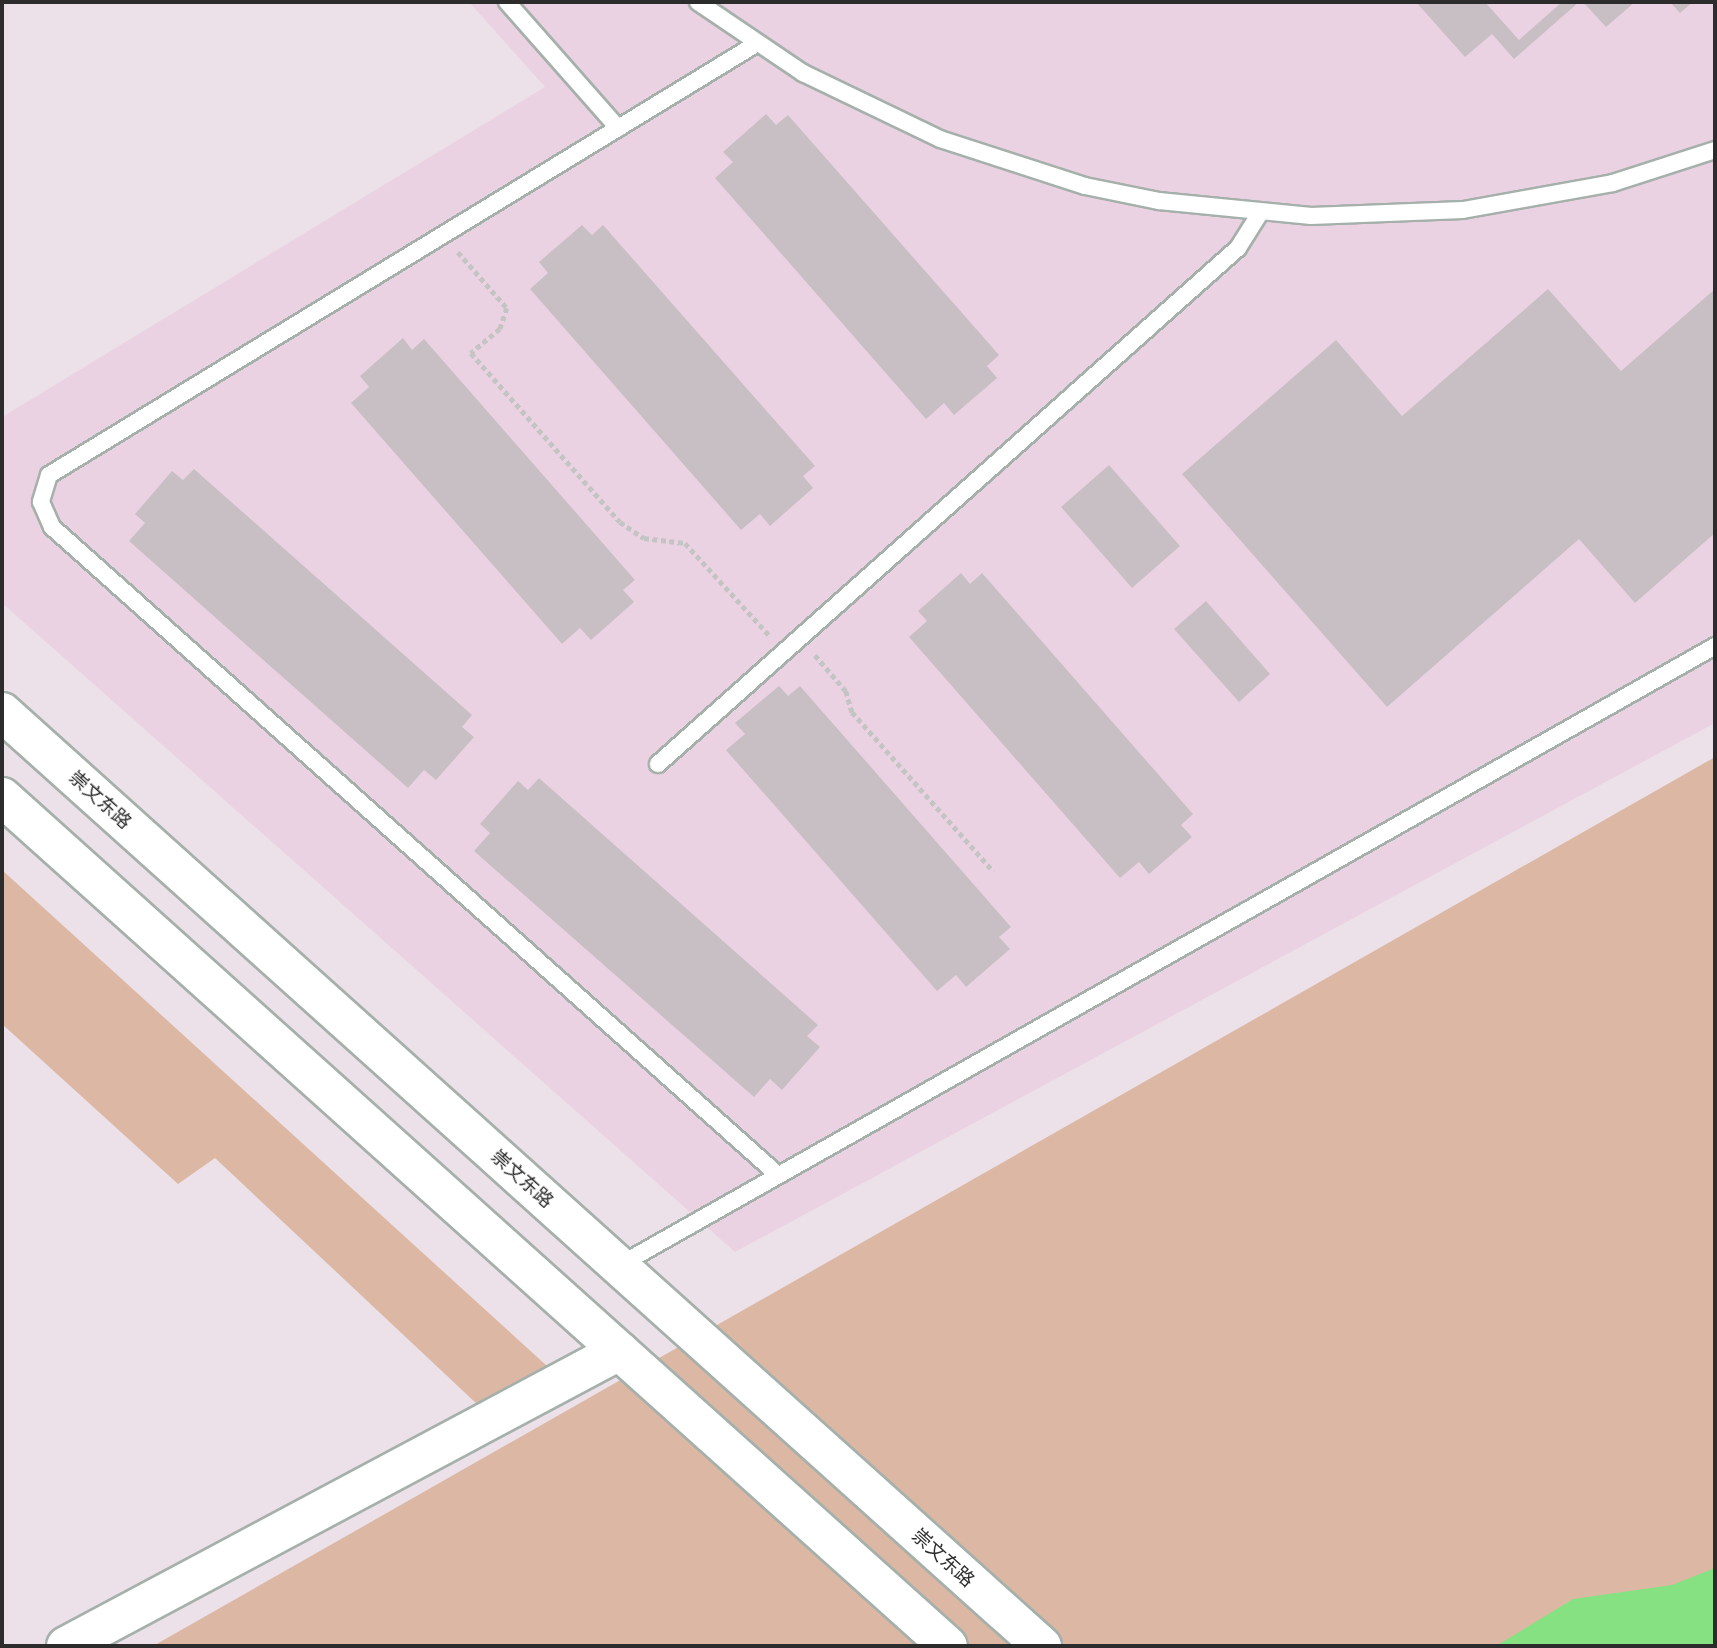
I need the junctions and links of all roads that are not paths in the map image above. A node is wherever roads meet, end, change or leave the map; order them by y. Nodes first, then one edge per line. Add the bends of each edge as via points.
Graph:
1 (507, 2) edge
2 (698, 2) edge
3 (757, 44) junction
4 (618, 128) junction
5 (1715, 150) edge
6 (1260, 213) junction
7 (1715, 646) edge
8 (2, 712) edge
9 (658, 764) dead end
10 (2, 797) edge
11 (778, 1175) junction
12 (618, 1266) junction
13 (619, 1351) junction
14 (65, 1646) edge
15 (948, 1646) edge
16 (1042, 1646) edge

1 - 4 lane
2 - 3 lane
3 - 4 lane
3 - 6 lane via 870,108 1012,165 1159,201
4 - 11 lane via 49,475 41,502 52,527
5 - 6 lane via 1613,183 1463,210 1387,216
6 - 9 lane via 1238,248
7 - 11 lane
8 - 12 main road, 崇文东路
10 - 13 main road
11 - 12 lane
12 - 16 main road, 崇文东路
13 - 14 main road
13 - 15 main road

